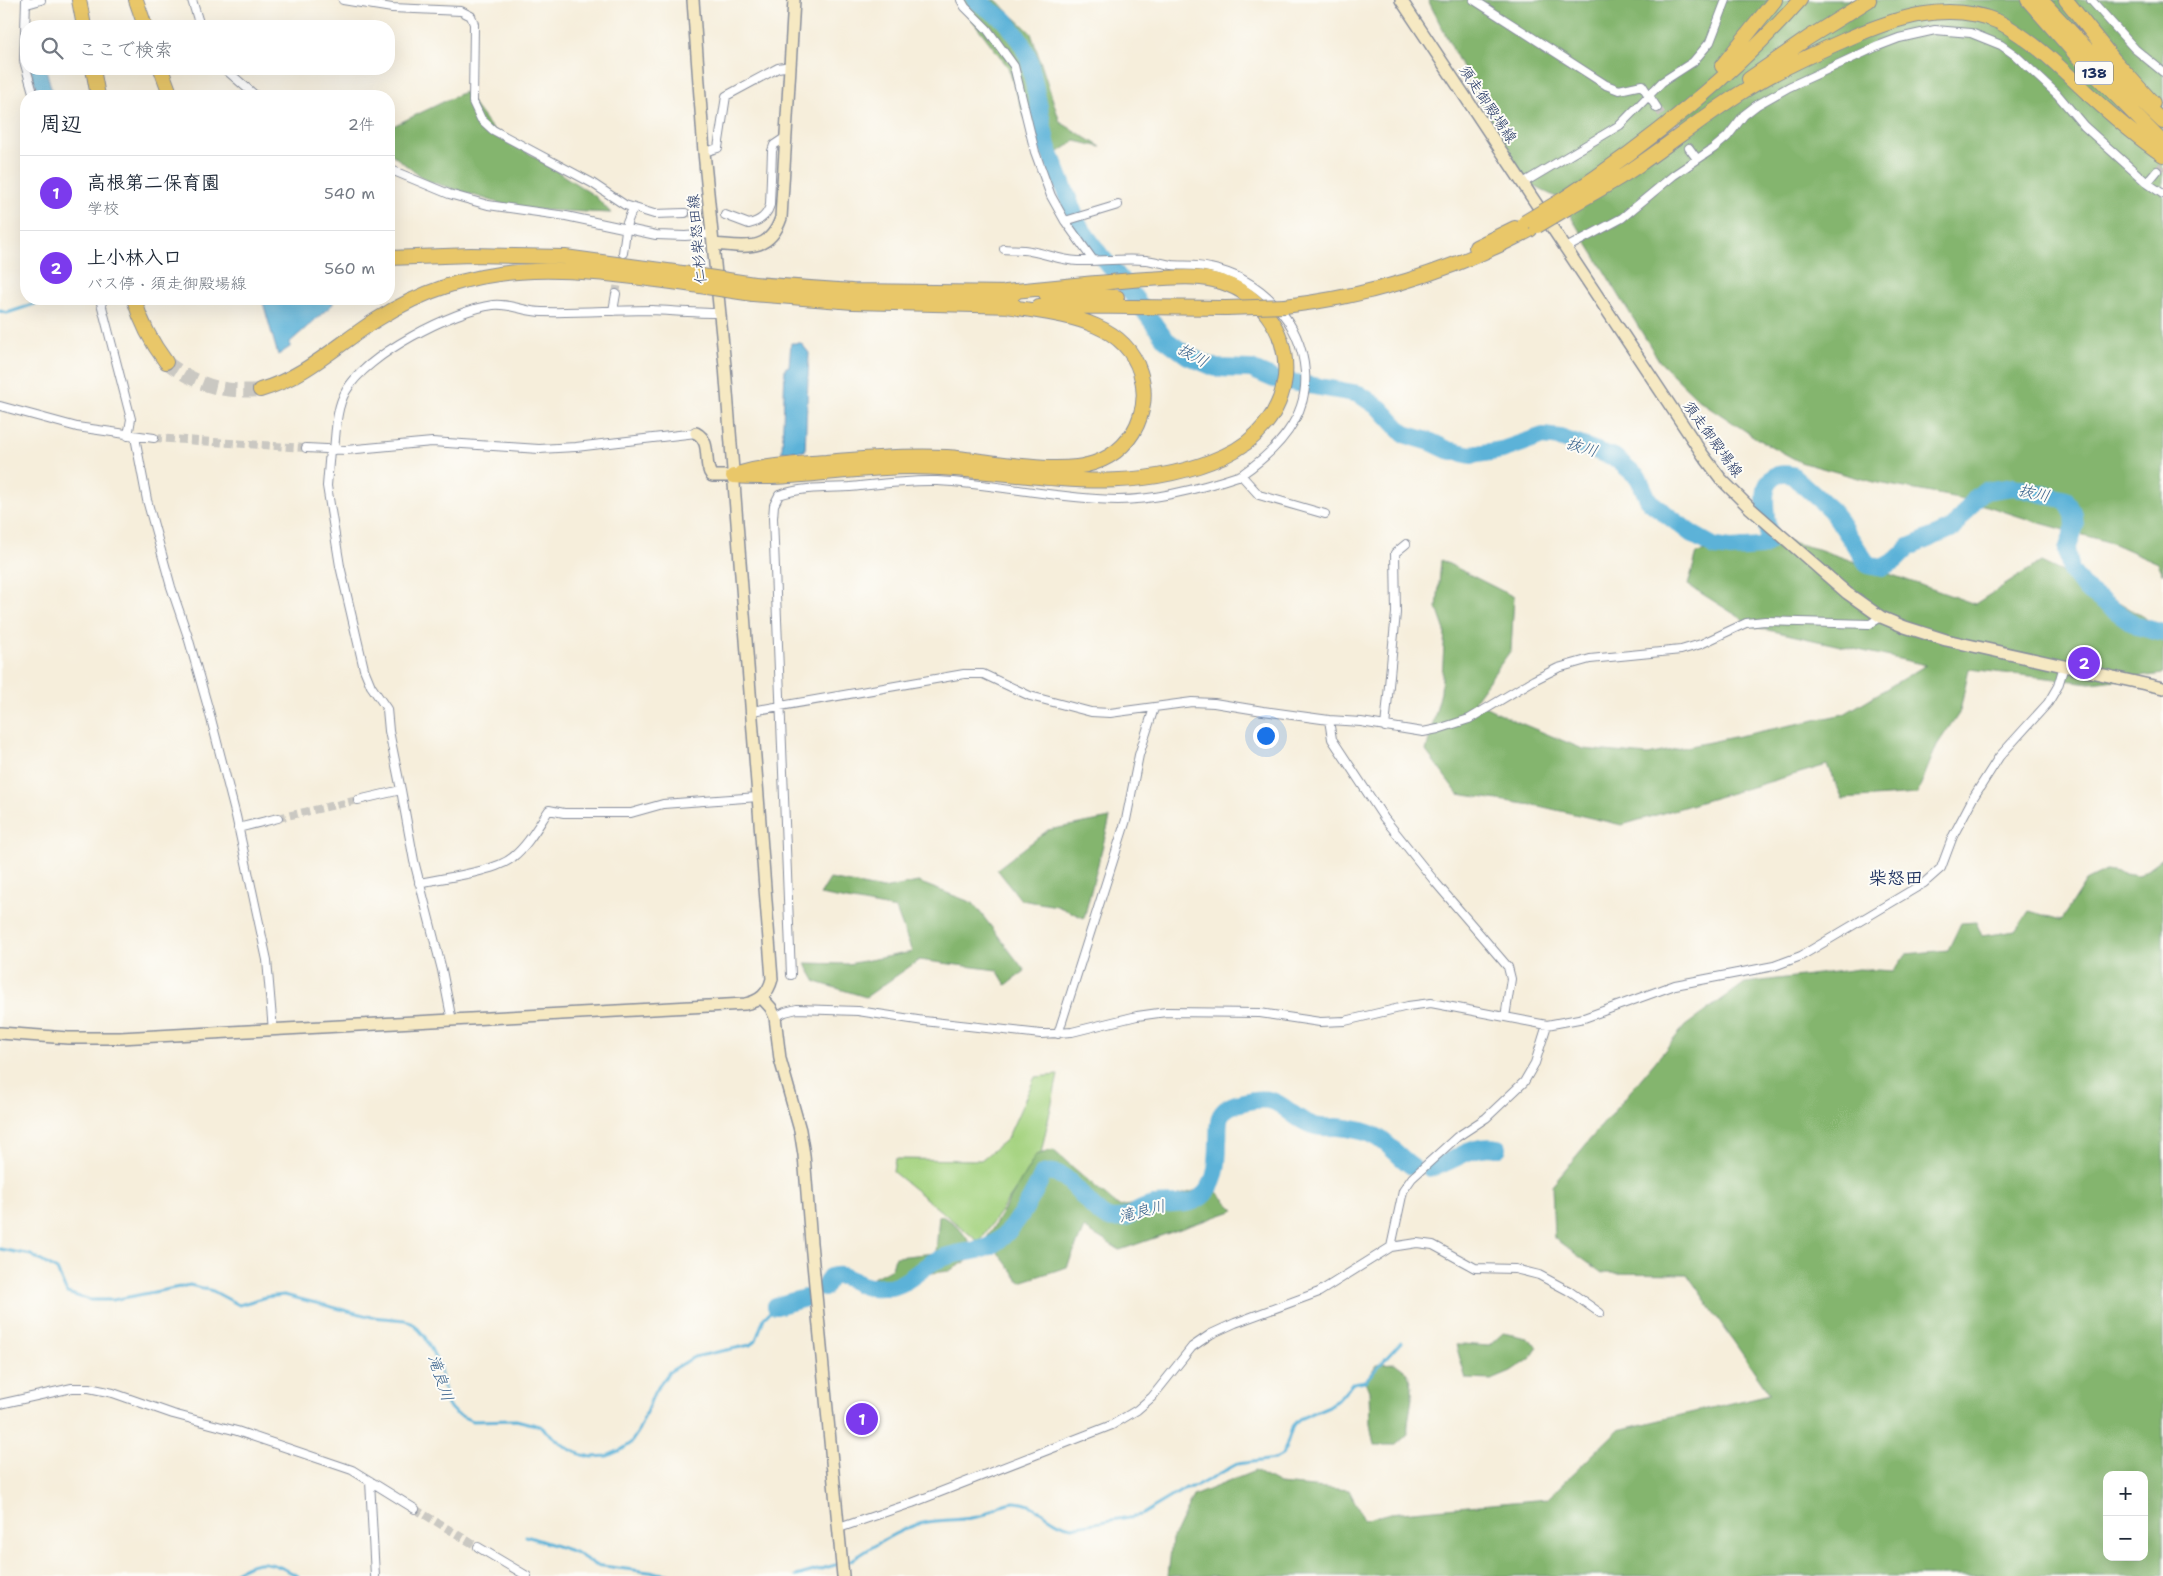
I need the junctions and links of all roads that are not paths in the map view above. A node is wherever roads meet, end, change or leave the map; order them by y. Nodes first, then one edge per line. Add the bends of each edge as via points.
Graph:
1 (41, 0) edge
2 (79, 0) edge
3 (136, 0) edge
4 (192, 0) edge
5 (343, 0) edge
6 (693, 0) edge
7 (794, 0) edge
8 (962, 0) edge
9 (1401, 0) edge
10 (1474, 0) edge
11 (1726, 0) edge
12 (1774, 0) edge
13 (1869, 0) edge
14 (2028, 0) edge
15 (2041, 0) edge
16 (2066, 0) edge
17 (2091, 0) edge
18 (27, 2) edge
19 (1796, 5) edge
20 (26, 20) edge
21 (83, 20) edge
22 (143, 20) edge
23 (198, 20) edge
24 (791, 66) junction
25 (2163, 72) edge
26 (28, 75) edge
27 (94, 75) edge
28 (163, 75) edge
29 (231, 75) edge
30 (32, 90) edge
31 (97, 90) edge
32 (169, 90) edge
33 (249, 90) edge
34 (1648, 95) junction
35 (1657, 108) tunnel mouth
36 (1678, 114) junction
37 (2163, 114) edge
38 (2163, 122) edge
39 (786, 137) junction
40 (2163, 143) edge
41 (1689, 148) tunnel mouth
42 (704, 152) junction
43 (2163, 155) edge
44 (1697, 159) junction
45 (395, 172) edge
46 (2157, 172) tunnel mouth
47 (1612, 181) junction
48 (1523, 183) junction
49 (2147, 183) junction
50 (2163, 194) edge
51 (1567, 203) junction
52 (1118, 205) dead end
53 (633, 208) junction
54 (685, 213) tunnel mouth
55 (725, 215) tunnel mouth
56 (1068, 220) junction
57 (626, 229) junction
58 (712, 239) junction
59 (1566, 248) junction
60 (1004, 249) dead end
61 (623, 253) tunnel mouth
62 (395, 258) edge
63 (1093, 260) junction
64 (681, 278) junction
65 (616, 294) tunnel mouth
66 (1006, 299) junction
67 (102, 305) edge
68 (136, 305) edge
69 (612, 311) junction
70 (720, 313) junction
71 (166, 362) tunnel mouth
72 (260, 390) tunnel mouth
73 (0, 406) edge
74 (696, 433) joint
75 (131, 436) junction
76 (154, 438) tunnel mouth
77 (306, 448) tunnel mouth
78 (332, 450) junction
79 (1241, 475) junction
80 (733, 476) junction
81 (1325, 514) dead end
82 (1406, 544) dead end
83 (1881, 617) junction
84 (2064, 666) junction
85 (2163, 688) edge
86 (780, 707) junction
87 (1154, 708) junction
88 (752, 711) junction
89 (1329, 720) junction
90 (1385, 727) junction
91 (401, 790) junction
92 (758, 797) junction
93 (358, 800) tunnel mouth
94 (278, 818) tunnel mouth
95 (238, 828) junction
96 (419, 883) junction
97 (791, 975) dead end
98 (762, 998) junction
99 (775, 1017) junction
100 (1505, 1017) junction
101 (452, 1021) junction
102 (1547, 1025) junction
103 (273, 1030) junction
104 (0, 1033) edge
105 (1058, 1034) junction
106 (1391, 1247) junction
107 (1600, 1313) dead end
108 (0, 1404) edge
109 (370, 1481) junction
110 (415, 1509) tunnel mouth
111 (839, 1528) junction
112 (478, 1548) tunnel mouth
113 (515, 1573) edge
114 (375, 1576) edge
115 (527, 1576) edge
116 (843, 1576) edge

1 - 18 street
2 - 21 highway
3 - 22 highway
4 - 23 street
5 - 53 street via 392,8 460,11 471,16 474,24 474,102 481,119 492,130
6 - 42 street, 仁杉柴怒田線
7 - 24 street
8 - 56 street via 1014,66 1035,152 1051,196
9 - 48 street, 須走御殿場線
10 - 34 street via 1606,85 1619,90 1642,86
11 - 34 street via 1710,42 1702,53
12 - 36 highway via 1732,55
13 - 47 highway via 1768,65
14 - 40 highway, 138
15 - 38 highway, 138
16 - 37 highway
17 - 25 street via 2135,49
18 - 20 street
19 - 36 highway via 1737,63
24 - 39 street
24 - 42 street via 778,68 726,96 718,148
26 - 30 street
27 - 31 highway
28 - 32 highway
29 - 33 street
34 - 35 street
34 - 48 street via 1620,125
36 - 51 highway
39 - 55 street via 774,145 772,151 768,212 749,224
39 - 58 street via 781,218 770,240 759,245
41 - 44 street
42 - 58 street, 仁杉柴怒田線
43 - 47 highway via 2023,37 1998,22 1969,12 1945,10 1921,12 1891,21 1772,75
44 - 49 street via 1714,148 1744,115 1789,87 1899,38 1935,30 1953,30 1988,39 2015,56 2057,94 2084,126
44 - 59 street via 1622,218
45 - 57 street via 474,202
46 - 49 street
47 - 51 highway
48 - 59 street, 須走御殿場線
49 - 50 street
51 - 66 highway, bridge via 1528,226 1462,253 1401,274 1285,301 1226,304
52 - 56 street
53 - 54 street via 654,214
53 - 57 street
56 - 63 street
57 - 58 street
57 - 61 street
58 - 70 street, 仁杉柴怒田線
59 - 83 street, 須走御殿場線 via 1721,479 1848,593
60 - 63 street via 1030,250 1052,258
62 - 64 highway via 565,257
63 - 79 street via 1146,260 1210,268 1245,281 1261,291 1290,323 1298,339 1306,374 1297,416 1274,450
64 - 66 highway, bridge via 853,302
64 - 72 highway via 549,270 466,280 409,301 297,376
65 - 69 street
66 - 80 highway via 1107,330 1131,352 1143,381 1142,412 1130,437 1108,457 1064,468 947,457 878,457 763,467
66 - 80 highway via 1087,283 1197,277 1214,280 1243,292 1259,304 1276,327 1284,357 1283,391 1276,409 1255,436 1226,455 1186,470 1124,481 1068,480 912,467 763,479
67 - 75 street via 131,420
68 - 71 highway via 144,329
69 - 70 street
69 - 78 street via 542,312 492,305 422,332 376,360 350,384 342,399
70 - 80 street, 仁杉柴怒田線
73 - 75 street via 78,427
74 - 78 street via 539,449 432,442
74 - 80 street via 706,442 712,476
75 - 76 street
75 - 95 street via 171,587 209,711
77 - 78 street
78 - 91 street via 327,486 340,566 364,669 371,686 388,709
79 - 81 street via 1259,495
79 - 86 street via 1186,490 1119,500 937,481 803,489 779,495 773,518
80 - 88 street, 仁杉柴怒田線
82 - 90 street via 1395,553 1396,613
83 - 84 street, 須走御殿場線 via 1946,640
83 - 90 street via 1870,624 1765,620 1746,623 1681,650 1590,659 1558,668 1469,719 1438,729 1423,732
84 - 85 street, 須走御殿場線
84 - 102 street via 2048,703 1999,757 1953,836 1941,868 1924,883 1786,962 1675,985 1584,1018
86 - 87 street via 964,674 983,674 1030,696 1091,712
86 - 88 street
86 - 97 street
87 - 89 street via 1192,702 1214,703
87 - 105 street via 1139,755 1126,820
88 - 92 street, 仁杉柴怒田線
89 - 90 street
89 - 100 street via 1332,739 1384,818 1508,967 1511,979
91 - 93 street
91 - 96 street
92 - 96 street via 663,804 631,813 549,810 512,859 472,872
92 - 98 street, 仁杉柴怒田線 via 772,979
94 - 95 street
95 - 103 street via 267,960
96 - 101 street
98 - 99 street
98 - 101 street via 745,1004
99 - 105 street via 797,1009 858,1011 943,1024
99 - 111 street via 780,1059 804,1155
100 - 102 street
100 - 105 street via 1431,1003 1345,1021 1320,1022 1260,1013 1166,1012
101 - 103 street
102 - 106 street via 1535,1063 1524,1082 1486,1118 1451,1143 1412,1178 1403,1191
103 - 104 street via 111,1038
106 - 107 street via 1417,1243 1433,1246 1475,1268 1516,1269 1539,1275
106 - 111 street via 1319,1292 1211,1334 1192,1347 1152,1397 1112,1425
108 - 109 street via 72,1388 89,1388 237,1431 352,1470
109 - 110 street
109 - 114 street
111 - 116 street
112 - 113 street
113 - 115 street

